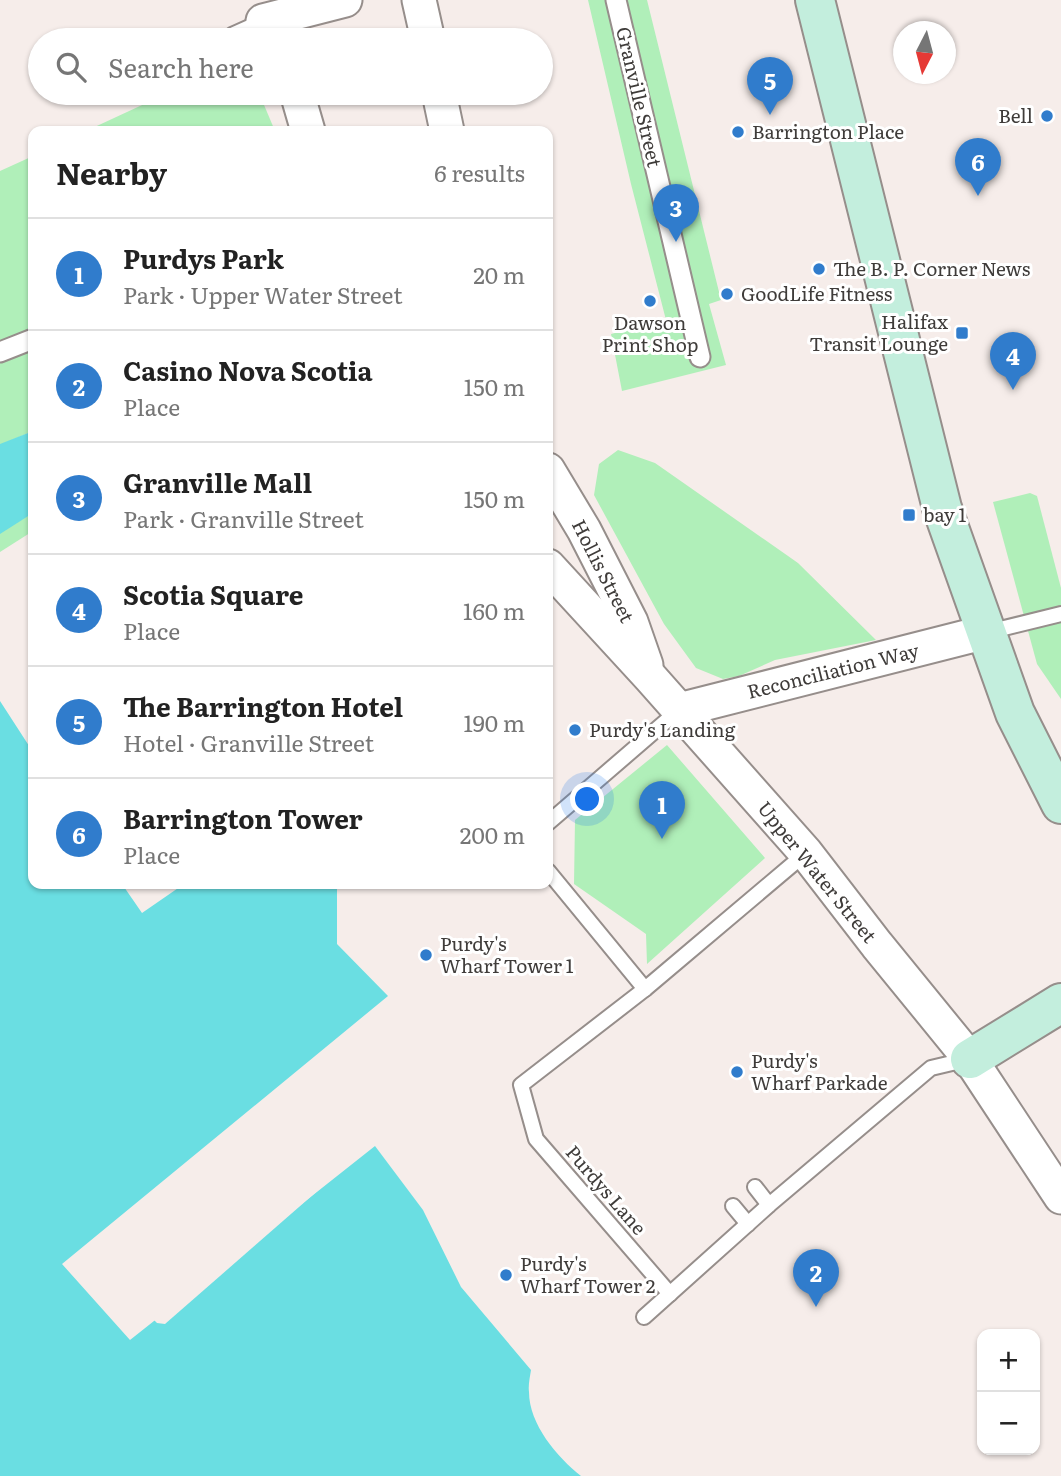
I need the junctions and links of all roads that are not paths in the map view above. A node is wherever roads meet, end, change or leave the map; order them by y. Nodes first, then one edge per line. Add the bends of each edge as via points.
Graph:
1 (345, 0) edge
2 (419, 0) edge
3 (616, 0) edge
4 (815, 0) edge
5 (264, 20) edge
6 (247, 28) edge
7 (425, 28) edge
8 (300, 105) edge
9 (442, 105) edge
10 (307, 126) edge
11 (446, 126) edge
12 (28, 341) edge
13 (0, 352) edge
14 (700, 356) dead end
15 (553, 478) edge
16 (553, 571) edge
17 (1061, 614) edge
18 (986, 632) junction
19 (650, 677) junction
20 (680, 710) junction
21 (1061, 804) edge
22 (553, 819) edge
23 (806, 853) junction
24 (553, 876) edge
25 (645, 989) junction
26 (1061, 1003) edge
27 (970, 1059) junction
28 (755, 1187) dead end
29 (1061, 1197) edge
30 (769, 1205) junction
31 (733, 1206) dead end
32 (748, 1224) junction
33 (670, 1294) junction
34 (644, 1317) dead end

1 - 5 street
2 - 7 street
3 - 14 street, Granville Street
4 - 18 main road via 942,508
5 - 6 lane
8 - 10 street
9 - 11 street
12 - 13 street
15 - 19 street, Hollis Street via 631,622
16 - 19 street, Upper Water Street
17 - 18 lane
18 - 20 street, Reconciliation Way
18 - 21 main road via 1015,713
19 - 20 street, Upper Water Street
20 - 22 lane
20 - 23 street, Upper Water Street
23 - 25 lane, Purdys Lane
23 - 27 street, Upper Water Street
24 - 25 lane
25 - 33 lane, Purdys Lane via 522,1085 536,1139
26 - 27 main road
27 - 29 street, Upper Water Street
27 - 30 lane via 931,1068
28 - 30 lane
30 - 32 lane
31 - 32 lane
32 - 33 lane
33 - 34 lane

